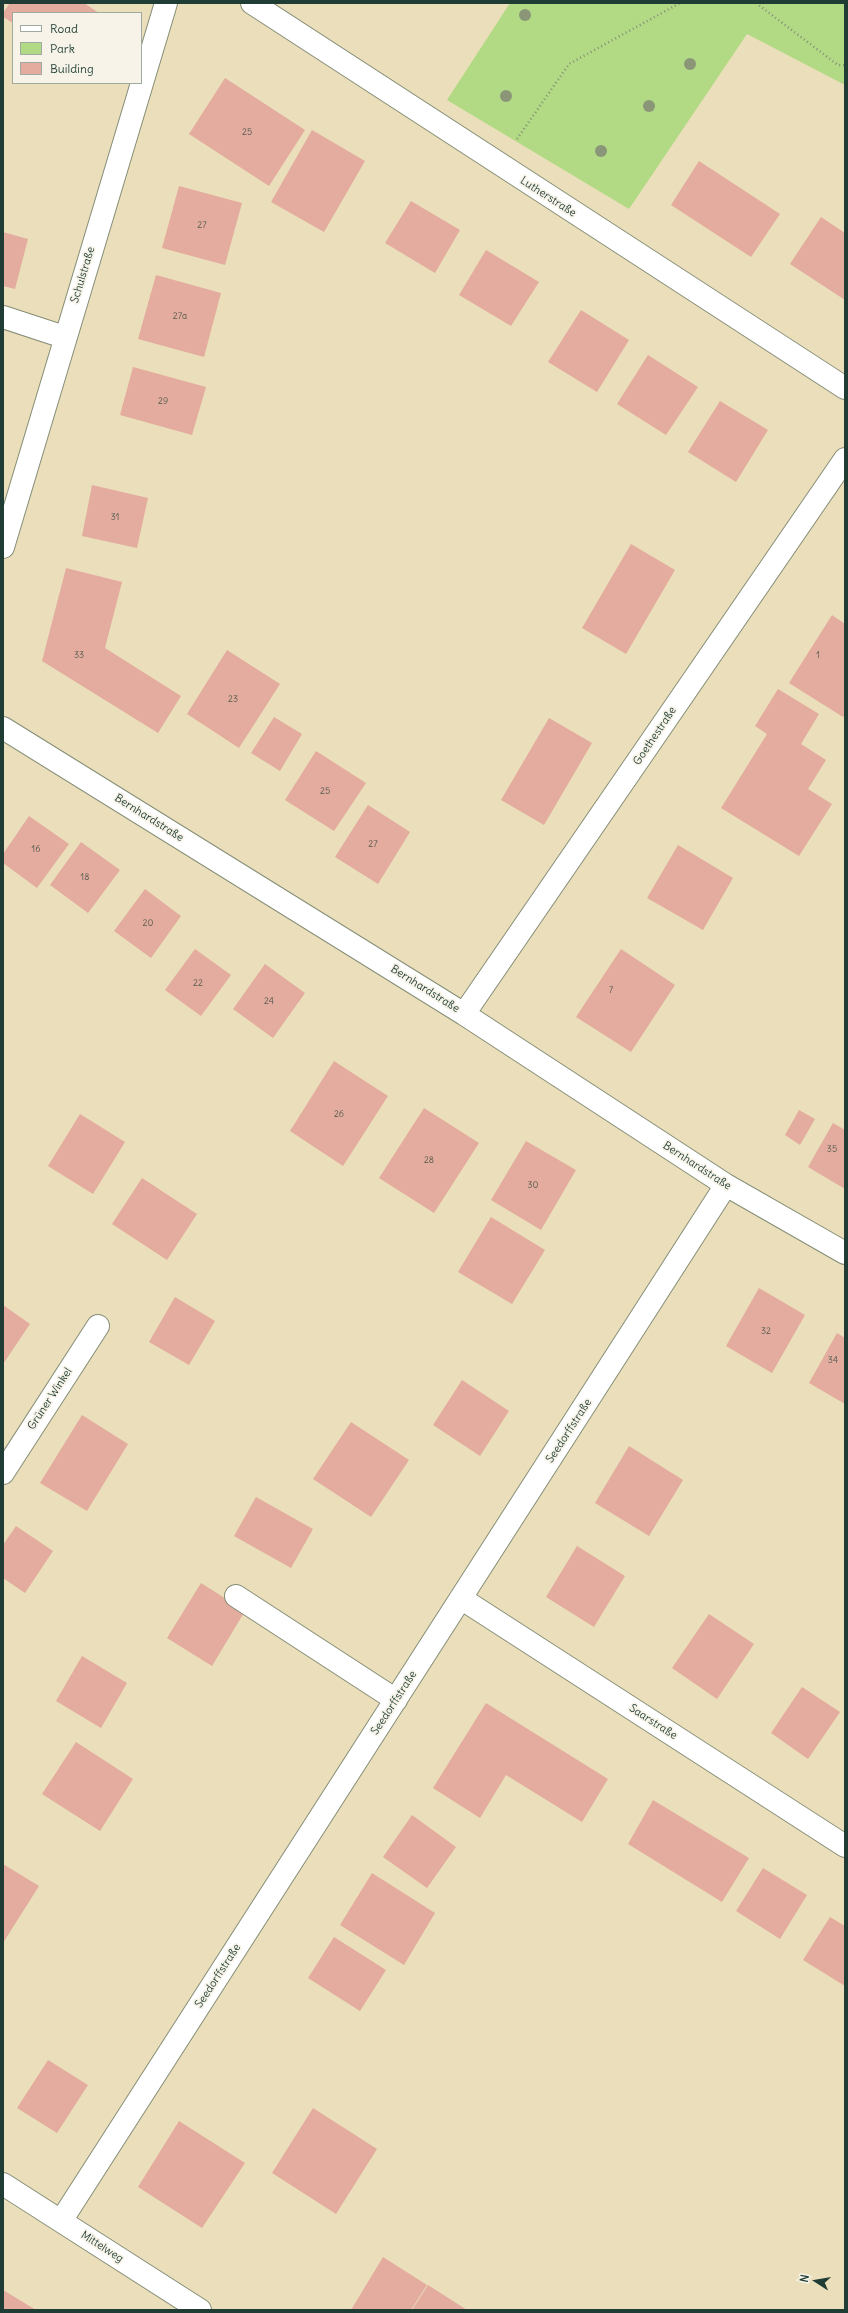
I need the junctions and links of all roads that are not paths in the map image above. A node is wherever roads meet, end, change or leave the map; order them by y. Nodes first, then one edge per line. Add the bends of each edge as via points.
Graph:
1 (166, 3) edge
2 (252, 3) edge
3 (142, 82) edge
4 (141, 84) edge
5 (3, 317) edge
6 (64, 337) junction
7 (845, 388) edge
8 (845, 459) edge
9 (3, 547) edge
10 (3, 728) edge
11 (464, 1014) junction
12 (726, 1185) junction
13 (845, 1253) edge
14 (98, 1326) dead end
15 (3, 1473) edge
16 (236, 1596) dead end
17 (462, 1599) junction
18 (396, 1700) junction
19 (845, 1846) edge
20 (3, 2184) edge
21 (61, 2221) junction
22 (200, 2310) edge

1 - 3 street, Schulstraße
2 - 7 street, Lutherstraße
4 - 6 street, Schulstraße
5 - 6 street
6 - 9 street, Schulstraße
8 - 11 street, Goethestraße
10 - 11 street, Bernhardstraße
11 - 12 street, Bernhardstraße
12 - 13 street, Bernhardstraße
12 - 17 street, Seedorffstraße
14 - 15 street, Grüner Winkel
16 - 18 street
17 - 18 street, Seedorffstraße
17 - 19 street, Saarstraße
18 - 21 street, Seedorffstraße
20 - 21 street, Mittelweg
21 - 22 street, Mittelweg

